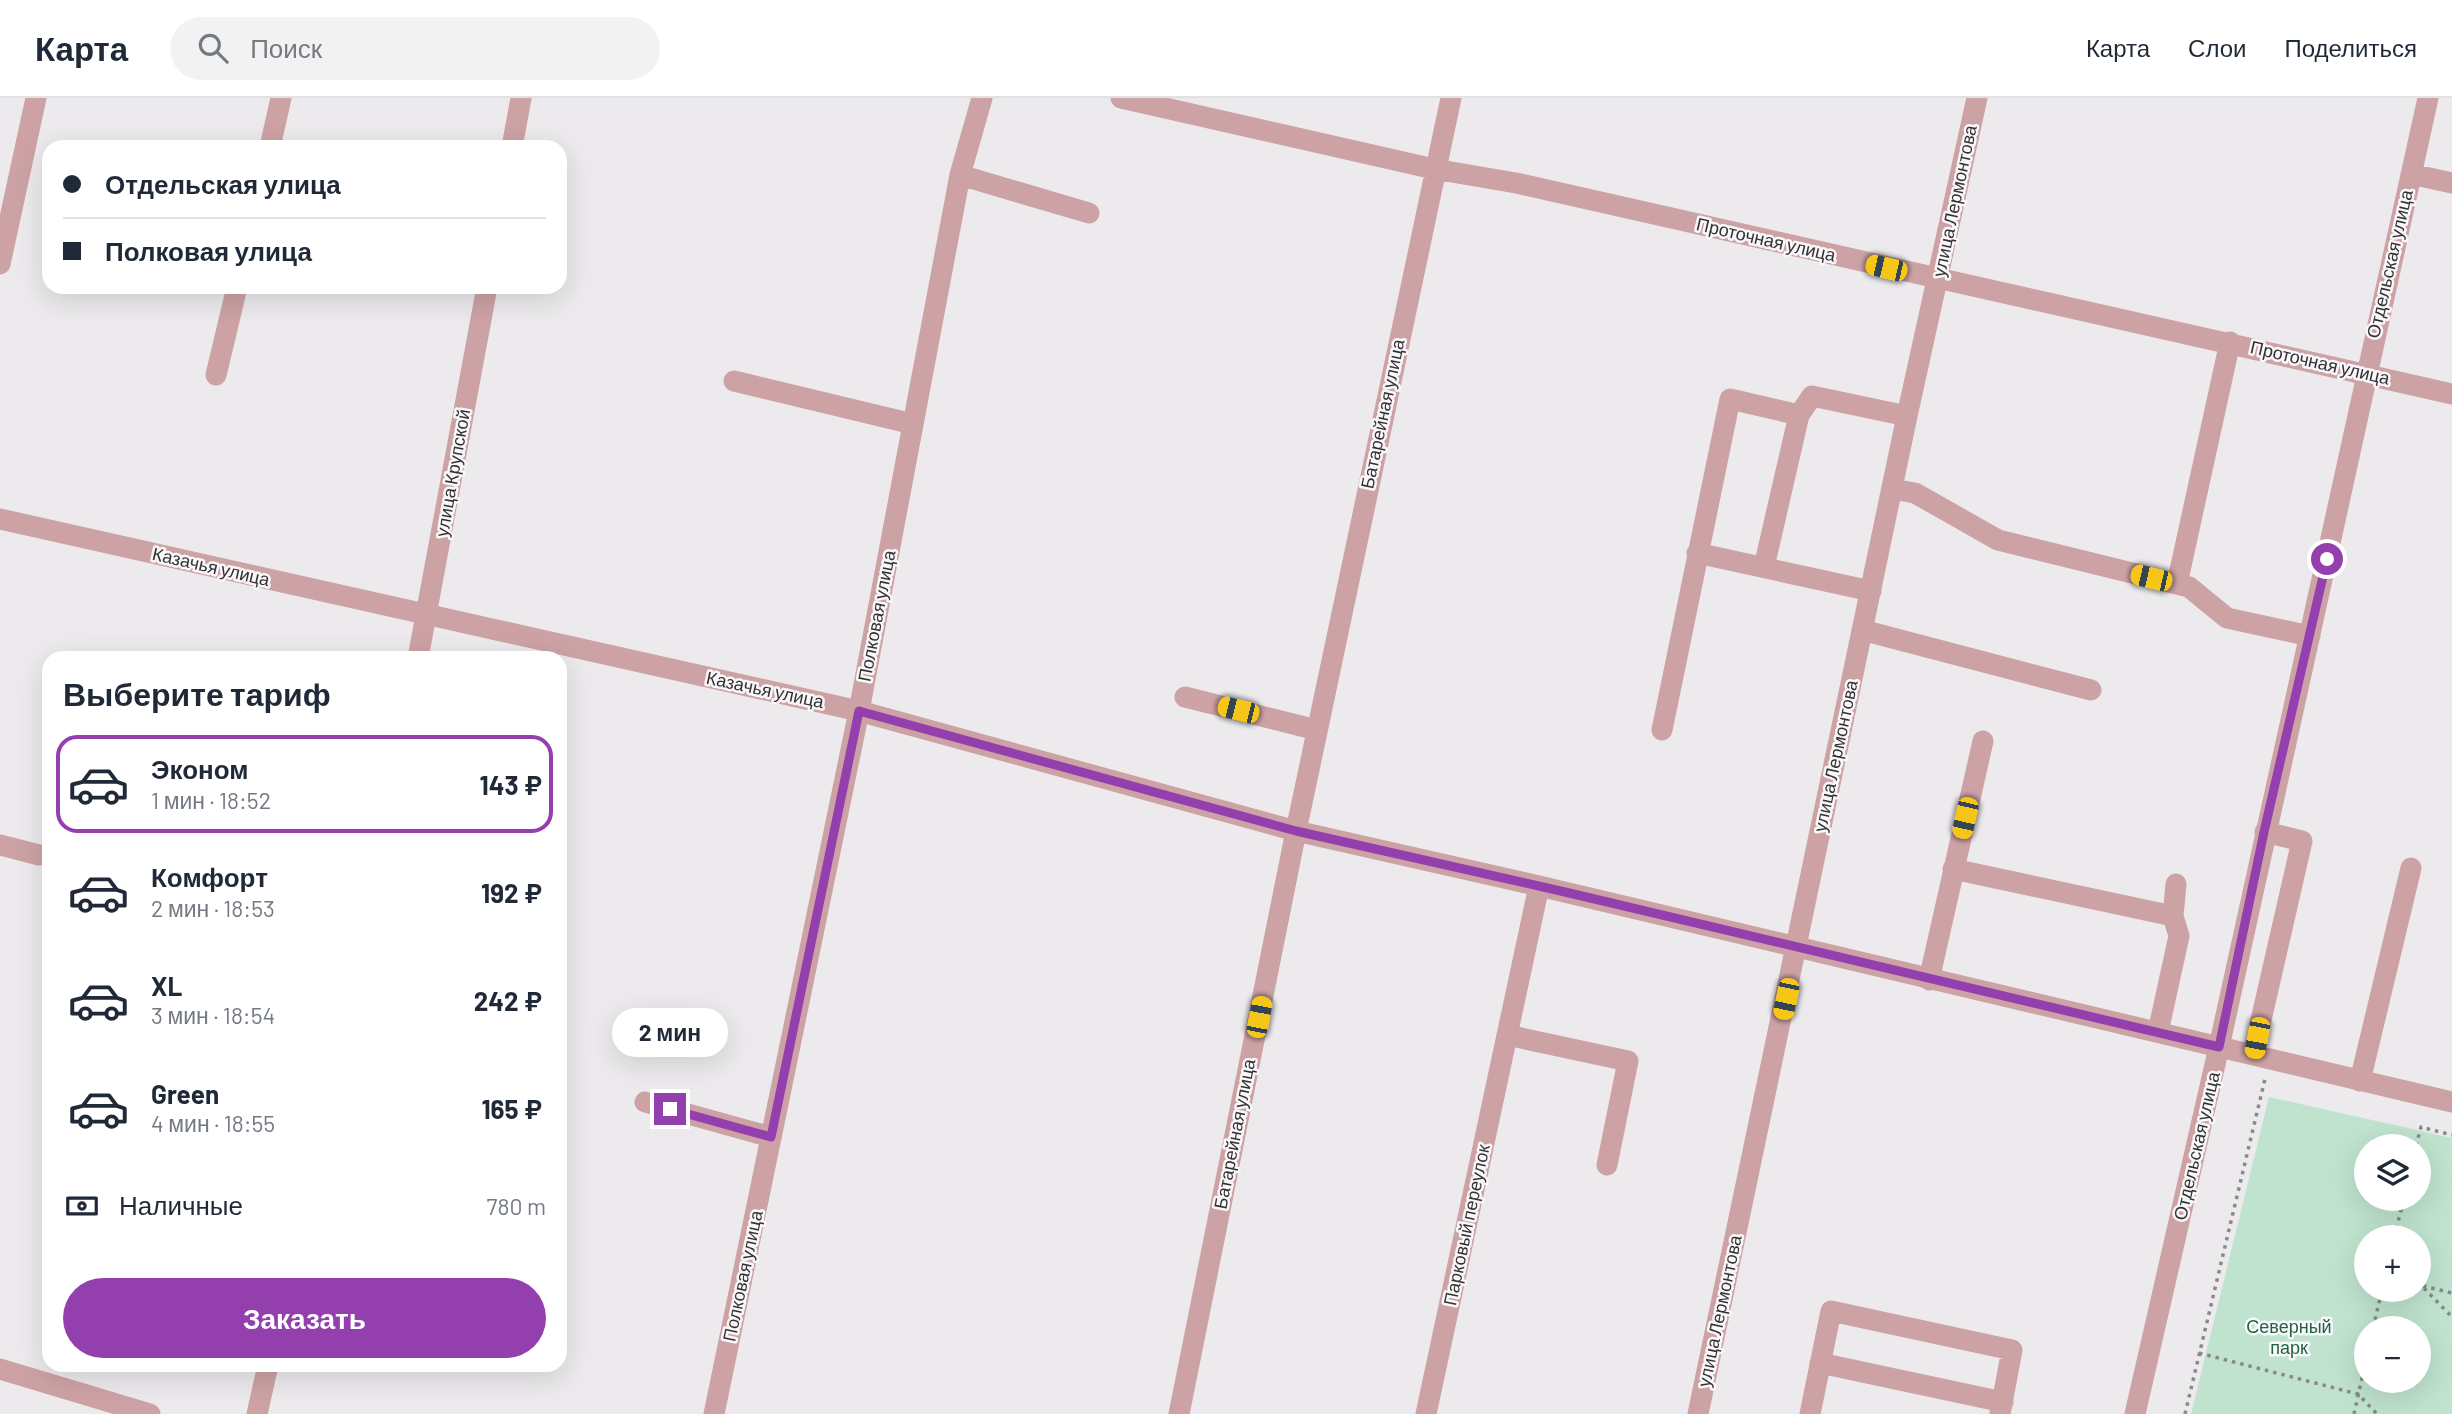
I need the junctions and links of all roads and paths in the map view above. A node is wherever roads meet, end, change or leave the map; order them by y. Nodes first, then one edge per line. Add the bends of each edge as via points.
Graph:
1 (36, 98) edge
2 (281, 98) edge
3 (521, 98) edge
4 (982, 98) edge
5 (1121, 98) edge
6 (1451, 98) edge
7 (1978, 98) edge
8 (2428, 98) edge
9 (272, 140) edge
10 (513, 140) edge
11 (1434, 169) junction
12 (2411, 174) junction
13 (960, 175) junction
14 (2452, 183) edge
15 (1089, 213) dead end
16 (0, 264) edge
17 (1939, 280) junction
18 (235, 294) edge
19 (486, 294) edge
20 (2230, 342) junction
21 (2365, 373) junction
22 (216, 375) dead end
23 (734, 381) dead end
24 (2452, 394) edge
25 (1799, 415) junction
26 (1907, 416) junction
27 (913, 424) junction
28 (1892, 489) junction
29 (0, 519) edge
30 (1698, 553) junction
31 (1764, 567) junction
32 (2177, 584) junction
33 (1871, 591) junction
34 (427, 615) junction
35 (1863, 630) junction
36 (2310, 636) junction
37 (419, 651) edge
38 (2091, 690) dead end
39 (1185, 697) dead end
40 (859, 711) junction
41 (1317, 730) junction
42 (1662, 730) dead end
43 (1983, 741) dead end
44 (1296, 831) junction
45 (2264, 832) junction
46 (0, 845) edge
47 (39, 855) dead end
48 (2411, 868) dead end
49 (1953, 869) junction
50 (2176, 884) dead end
51 (1539, 886) junction
52 (2173, 916) junction
53 (1797, 947) junction
54 (1929, 979) junction
55 (2158, 1032) junction
56 (1507, 1035) junction
57 (2219, 1047) junction
58 (2261, 1057) junction
59 (2360, 1080) junction
60 (645, 1102) dead end
61 (2452, 1102) edge
62 (2419, 1134) edge
63 (2452, 1135) edge
64 (771, 1137) junction
65 (1608, 1165) dead end
66 (2431, 1288) edge
67 (2452, 1293) edge
68 (2431, 1295) edge
69 (2452, 1317) edge
70 (2199, 1353) junction
71 (1820, 1363) junction
72 (0, 1369) edge
73 (266, 1372) edge
74 (2358, 1394) junction
75 (2002, 1408) edge
76 (150, 1414) edge
77 (257, 1414) edge
78 (714, 1414) edge
79 (1179, 1414) edge
80 (1426, 1414) edge
81 (1698, 1414) edge
82 (1810, 1414) edge
83 (2135, 1414) edge
84 (2185, 1414) edge
85 (2354, 1414) edge
86 (2377, 1414) edge

1 - 16 street
2 - 9 street
3 - 10 street
4 - 13 street, Полковая улица
5 - 11 street, Проточная улица
6 - 11 street, Батарейная улица
7 - 17 street, улица Лермонтова
8 - 12 street, Отдельская улица
11 - 17 street, Проточная улица via 1516,183
11 - 41 street, Батарейная улица
12 - 14 street
12 - 21 street, Отдельская улица
13 - 15 street
13 - 27 street, Полковая улица
17 - 20 street, Проточная улица
17 - 26 street, улица Лермонтова
18 - 22 street
19 - 34 street, улица Крупской
20 - 21 street, Проточная улица
20 - 32 street
21 - 24 street, Проточная улица
21 - 36 street, Отдельская улица
23 - 27 street
25 - 26 street via 1812,396
25 - 30 street via 1730,399
25 - 31 street
26 - 28 street, улица Лермонтова
27 - 40 street, Полковая улица
28 - 32 street via 1915,494 1998,540
28 - 33 street, улица Лермонтова
29 - 34 street, Казачья улица
30 - 31 street
30 - 42 street
31 - 33 street
32 - 36 street via 2189,587 2227,618
33 - 35 street, улица Лермонтова
34 - 37 street, улица Крупской
34 - 40 street, Казачья улица
35 - 38 street
35 - 53 street, улица Лермонтова
36 - 45 street, Отдельская улица
39 - 41 street
40 - 44 street, Казачья улица
40 - 64 street, Полковая улица
41 - 44 street, Батарейная улица
43 - 49 street
44 - 51 street, Казачья улица
44 - 79 street, Батарейная улица
45 - 57 street, Отдельская улица
45 - 58 street via 2302,841
46 - 47 street
48 - 59 street
49 - 52 street
49 - 54 street
50 - 52 street
51 - 53 street, Казачья улица
51 - 56 street, Парковый переулок
52 - 55 street via 2179,936
53 - 54 street, Казачья улица
53 - 81 street, улица Лермонтова
54 - 55 street, Казачья улица
55 - 57 street, Казачья улица
56 - 65 street via 1628,1061
56 - 80 street, Парковый переулок
57 - 58 street, Казачья улица
57 - 83 street, Отдельская улица
58 - 59 street, Казачья улица
58 - 70 path
59 - 61 street, Казачья улица
60 - 64 street
62 - 63 path via 2421,1127
64 - 78 street, Полковая улица
66 - 67 path
68 - 69 path
70 - 74 path
70 - 84 path
71 - 75 street
71 - 75 street via 1831,1311 2012,1350
71 - 82 street
72 - 76 street
73 - 77 street
74 - 85 path
74 - 86 path

